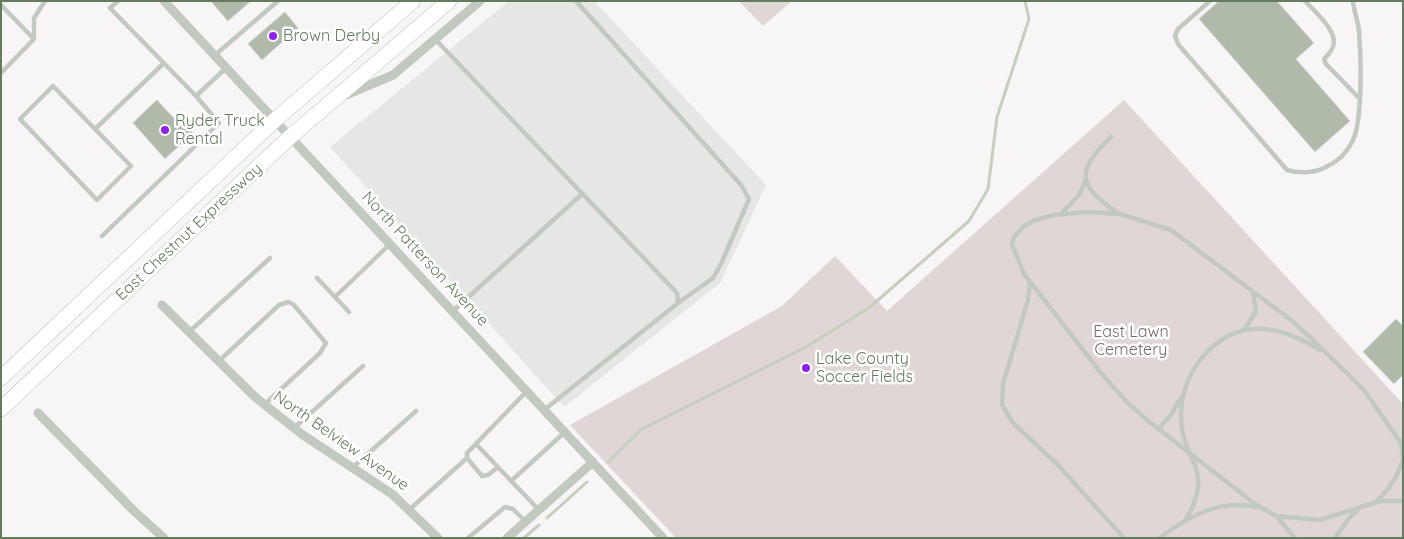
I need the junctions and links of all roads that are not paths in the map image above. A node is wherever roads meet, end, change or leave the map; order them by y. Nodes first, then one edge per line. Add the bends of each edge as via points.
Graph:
1 (45, 1) edge
2 (118, 1) edge
3 (164, 1) edge
4 (278, 1) edge
5 (413, 1) edge
6 (448, 1) edge
7 (480, 1) edge
8 (576, 1) edge
9 (1210, 1) edge
10 (1305, 1) edge
11 (1353, 1) edge
12 (1, 4) edge
13 (34, 39) junction
14 (436, 39) junction
15 (215, 55) junction
16 (164, 63) junction
17 (226, 68) junction
18 (1, 73) edge
19 (196, 96) junction
20 (1359, 98) junction
21 (334, 100) junction
22 (275, 120) junction
23 (95, 129) junction
24 (290, 137) junction
25 (1111, 137) dead end
26 (1086, 180) junction
27 (582, 194) junction
28 (1061, 214) junction
29 (1120, 214) junction
30 (102, 236) dead end
31 (390, 244) junction
32 (270, 258) dead end
33 (317, 278) dead end
34 (1030, 283) junction
35 (1253, 292) junction
36 (335, 297) junction
37 (678, 303) junction
38 (162, 305) dead end
39 (349, 312) dead end
40 (453, 312) junction
41 (1243, 331) junction
42 (189, 332) junction
43 (1326, 353) junction
44 (218, 362) junction
45 (363, 366) dead end
46 (1, 378) edge
47 (526, 391) junction
48 (1184, 391) junction
49 (264, 405) junction
50 (1, 409) edge
51 (544, 410) junction
52 (416, 411) dead end
53 (38, 413) dead end
54 (294, 428) junction
55 (1158, 429) junction
56 (566, 432) junction
57 (476, 444) junction
58 (1402, 445) edge
59 (1193, 456) junction
60 (467, 458) junction
61 (1403, 458) edge
62 (593, 462) junction
63 (353, 467) junction
64 (498, 467) junction
65 (511, 481) junction
66 (1403, 501) edge
67 (1374, 504) junction
68 (410, 509) junction
69 (1263, 509) junction
70 (1360, 509) junction
71 (539, 510) junction
72 (1276, 516) junction
73 (526, 521) junction
74 (1185, 521) junction
75 (164, 538) edge
76 (438, 538) edge
77 (468, 538) edge
78 (508, 538) edge
79 (663, 538) edge
80 (1124, 538) edge
81 (1160, 538) edge
82 (1295, 538) edge
83 (1335, 538) edge

1 - 13 lane via 34,18
2 - 16 lane via 110,8
3 - 15 street, North Patterson Avenue
4 - 15 lane
5 - 22 main road, East Chestnut Expressway
6 - 21 main road, East Chestnut Expressway
7 - 14 street
8 - 37 lane via 741,185 749,199 713,278
9 - 20 lane via 1178,30 1175,36 1178,44 1287,170 1297,173 1324,169 1343,156 1353,141 1358,123
10 - 20 lane via 1334,40 1333,48 1324,59 1326,64
11 - 20 lane via 1359,31
12 - 13 lane
13 - 18 lane
14 - 21 street via 393,75
14 - 27 lane
15 - 17 street, North Patterson Avenue
16 - 19 lane
16 - 23 lane
17 - 19 lane
17 - 22 street, North Patterson Avenue
19 - 30 lane via 219,124
21 - 24 main road, East Chestnut Expressway
22 - 24 street, North Patterson Avenue
22 - 46 main road, East Chestnut Expressway
23 - 23 lane via 53,86 20,119 97,200 131,166
24 - 31 street, North Patterson Avenue
24 - 50 main road, East Chestnut Expressway
25 - 26 lane via 1089,161 1085,170
26 - 28 lane via 1079,195
26 - 29 lane via 1089,189
27 - 37 lane via 677,293
27 - 40 lane
28 - 29 lane
28 - 34 lane via 1033,221 1014,237 1012,244
29 - 35 lane via 1171,230
31 - 36 lane
31 - 40 street, North Patterson Avenue
32 - 42 lane
33 - 36 lane
34 - 55 lane via 1101,373
34 - 80 lane via 1003,384 1002,405 1013,423 1057,464
35 - 41 lane via 1256,311
35 - 43 lane via 1291,320
36 - 39 lane
37 - 51 lane
38 - 42 street, North Belview Avenue
40 - 47 street, North Patterson Avenue
41 - 43 lane via 1263,328 1277,331
41 - 48 lane via 1229,336 1197,362
42 - 44 street, North Belview Avenue
43 - 58 lane via 1373,401
44 - 49 street, North Belview Avenue
44 - 49 lane via 279,305 293,304 326,343 320,353
45 - 54 lane
47 - 51 street, North Patterson Avenue
47 - 57 lane
48 - 55 lane via 1178,405
48 - 59 lane via 1181,418
49 - 54 street, North Belview Avenue
51 - 56 street, North Patterson Avenue
52 - 63 lane
53 - 75 street
54 - 63 street, North Belview Avenue
55 - 59 lane
56 - 62 street, North Patterson Avenue
56 - 65 lane
57 - 60 lane via 467,453
57 - 64 lane
58 - 61 lane
59 - 69 lane
59 - 74 lane via 1199,484
60 - 64 lane via 482,476
60 - 68 lane
61 - 67 lane via 1400,472
62 - 71 street
62 - 79 street, North Patterson Avenue
63 - 68 street, North Belview Avenue
64 - 65 lane
65 - 71 lane
66 - 67 lane
67 - 70 lane
68 - 76 street, North Belview Avenue
69 - 72 lane
69 - 74 lane via 1245,505 1217,506
70 - 72 lane via 1320,520
70 - 83 lane via 1350,516
71 - 73 street
72 - 82 lane
73 - 77 lane via 513,509 505,507
73 - 78 street
74 - 81 lane

